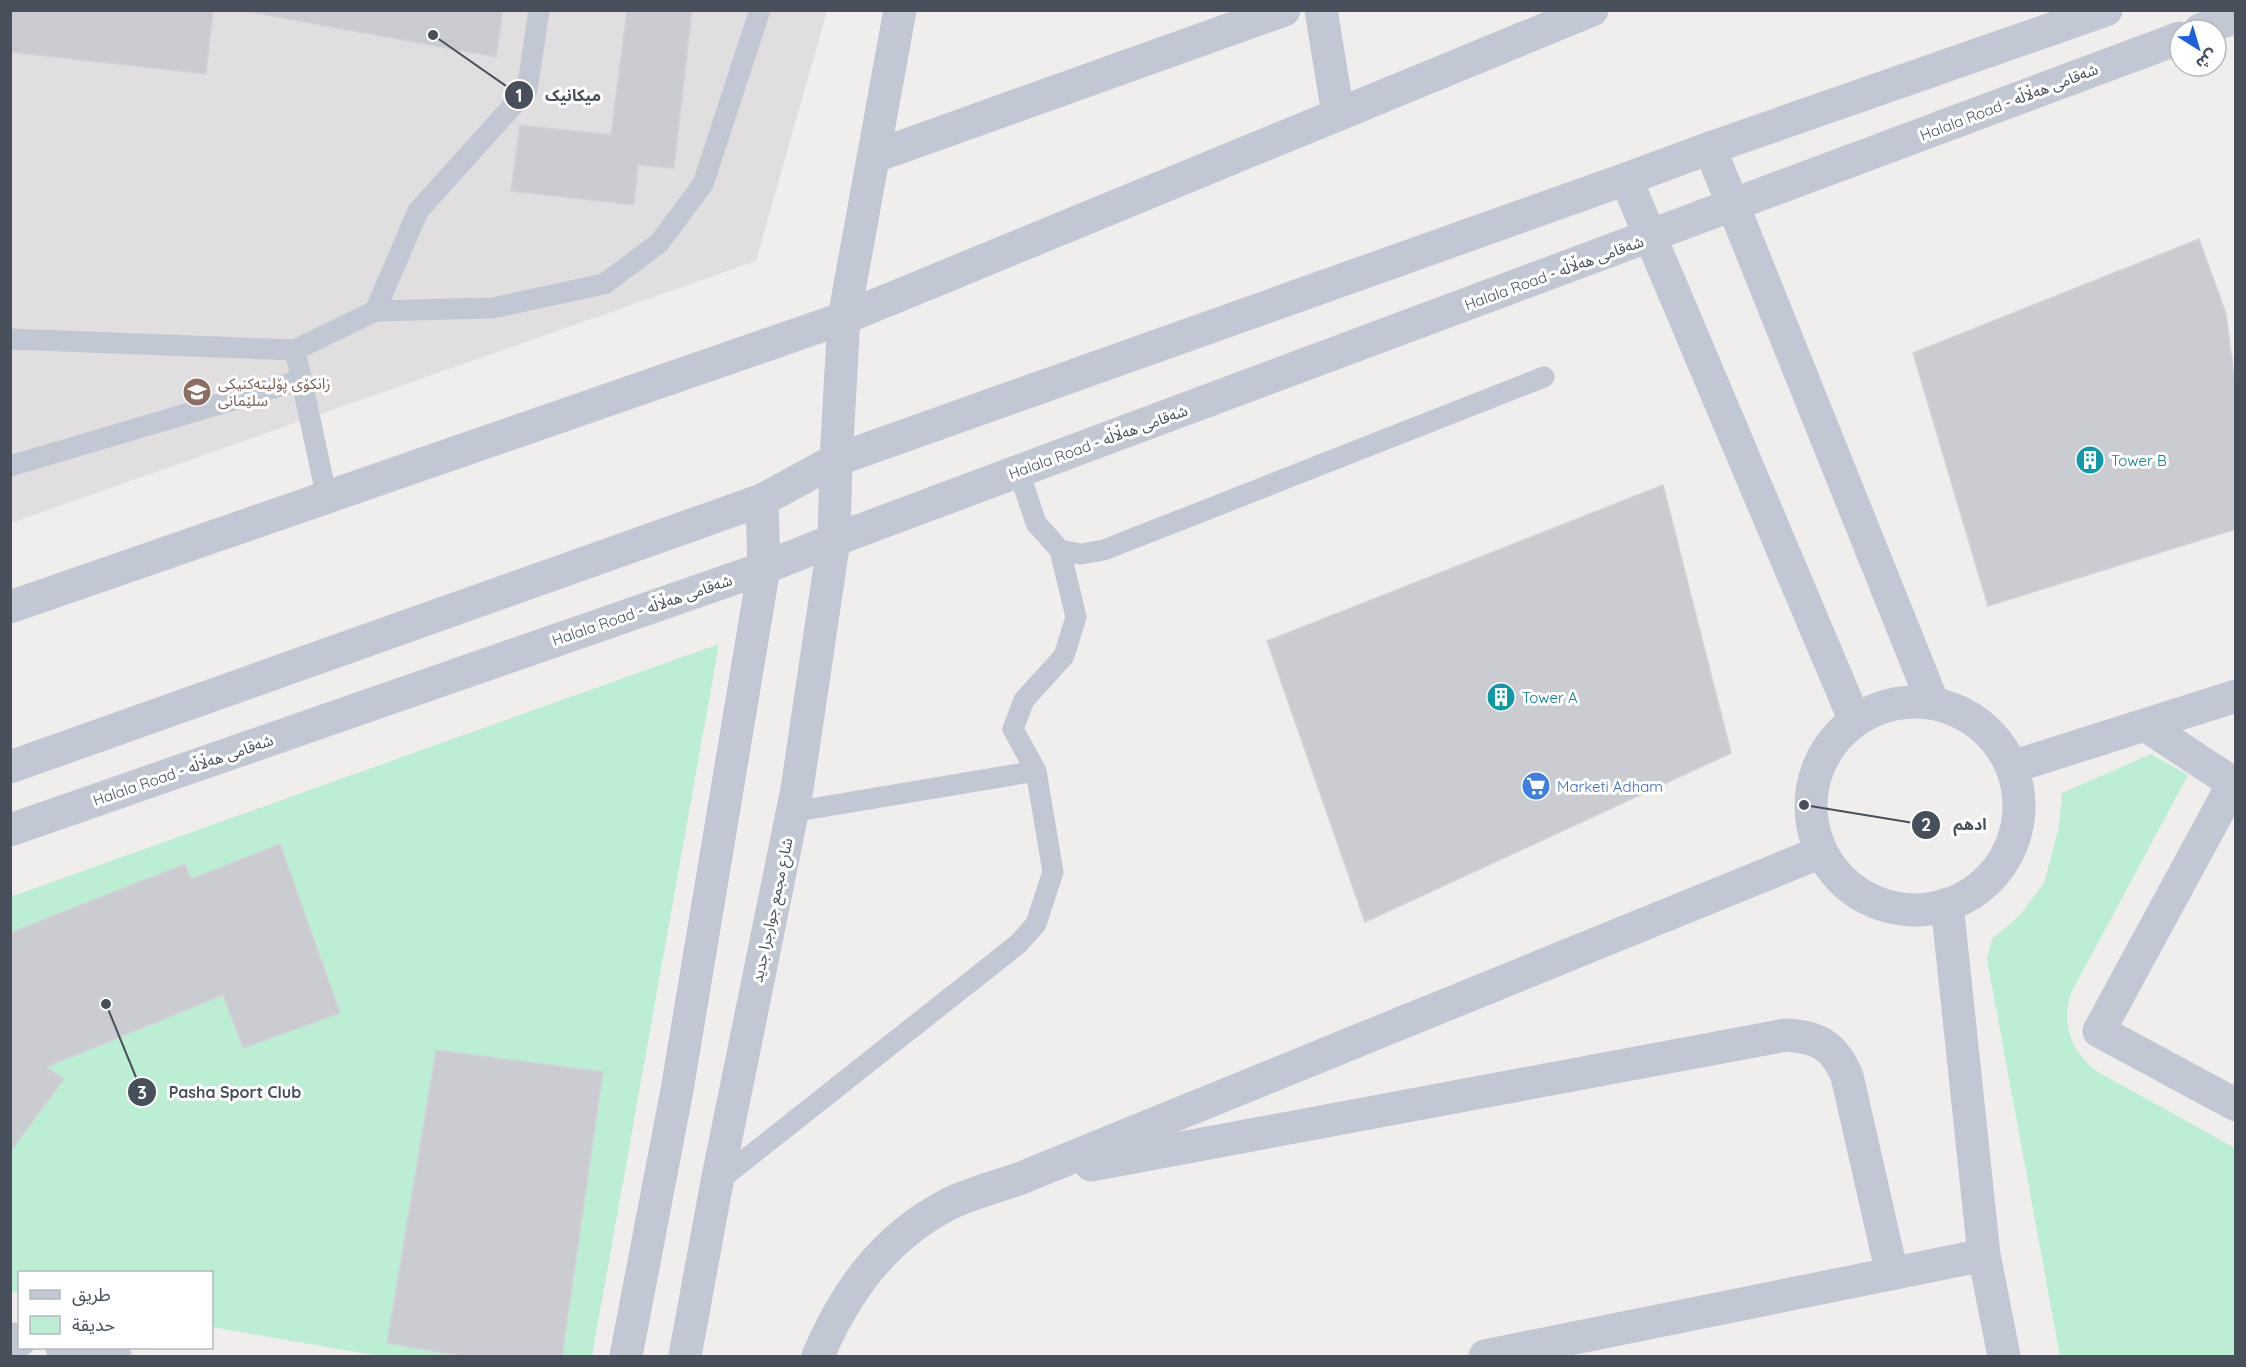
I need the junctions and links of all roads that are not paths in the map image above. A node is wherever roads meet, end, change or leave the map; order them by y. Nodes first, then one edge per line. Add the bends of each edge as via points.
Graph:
1 (538, 10) edge
2 (760, 10) edge
3 (900, 10) edge
4 (1284, 10) edge
5 (1321, 10) edge
6 (1592, 10) edge
7 (2106, 10) edge
8 (2168, 42) edge
9 (1338, 114) junction
10 (1710, 148) junction
11 (873, 157) junction
12 (1626, 179) junction
13 (1734, 205) junction
14 (1651, 237) junction
15 (375, 311) junction
16 (844, 318) junction
17 (10, 339) edge
18 (295, 350) junction
19 (1544, 377) dead end
20 (301, 381) junction
21 (836, 460) junction
22 (10, 466) edge
23 (1019, 472) junction
24 (327, 498) junction
25 (762, 500) junction
26 (834, 540) junction
27 (1060, 550) junction
28 (765, 568) junction
29 (10, 607) edge
30 (2235, 696) edge
31 (1933, 703) junction
32 (1855, 721) junction
33 (2145, 725) junction
34 (10, 767) edge
35 (2012, 767) junction
36 (1036, 771) junction
37 (2234, 785) edge
38 (792, 812) junction
39 (10, 830) edge
40 (1821, 852) junction
41 (1947, 904) junction
42 (2235, 1105) edge
43 (1021, 1178) junction
44 (717, 1182) junction
45 (1984, 1255) junction
46 (1892, 1274) junction
47 (74, 1349) edge
48 (115, 1356) edge
49 (626, 1356) edge
50 (686, 1356) edge
51 (818, 1356) edge
52 (1485, 1356) edge
53 (2004, 1356) edge

1 - 15 lane via 527,90 418,211
2 - 15 lane via 702,184 659,243 604,284 492,308
3 - 11 street, شارع مجمع جوارجرا جديد
4 - 11 street
5 - 9 street
6 - 9 street
7 - 10 street
8 - 13 street, Halala Road - شەقامی هەڵاڵە
9 - 16 street
10 - 12 street
10 - 13 street
11 - 16 street, شارع مجمع جوارجرا جديد
12 - 14 street
12 - 21 street
13 - 14 street, Halala Road - شەقامی هەڵاڵە
13 - 31 street
14 - 23 street, Halala Road - شەقامی هەڵاڵە
14 - 32 street
15 - 18 lane
16 - 21 street, شارع مجمع جوارجرا جديد
16 - 24 street
17 - 18 lane
18 - 20 lane
19 - 27 lane via 1104,550 1081,554
20 - 22 lane
20 - 24 lane
21 - 25 street
21 - 26 street, شارع مجمع جوارجرا جديد
23 - 26 street, Halala Road - شەقامی هەڵاڵە
23 - 27 lane via 1036,523
24 - 29 street
25 - 28 street
25 - 34 street
26 - 28 street, Halala Road - شەقامی هەڵاڵە
26 - 38 street, شارع مجمع جوارجرا جديد
27 - 36 lane via 1076,617 1064,656 1024,700 1013,729
28 - 39 street, Halala Road - شەقامی هەڵاڵە
28 - 49 street via 677,1090
30 - 33 street
31 - 32 street via 1906,702 1879,708
31 - 35 street via 1980,724 1999,744
32 - 40 street via 1834,741 1818,766 1811,794 1812,824
33 - 35 street
33 - 37 street
35 - 41 street via 2019,800 2016,833 2001,865 1977,889
36 - 38 lane
36 - 44 lane via 1053,872 1036,924 1018,944
37 - 42 street via 2099,1031
38 - 44 street, شارع مجمع جوارجرا جديد
40 - 41 street via 1838,876 1860,895 1888,907 1918,910
40 - 43 street
41 - 45 street
43 - 46 street via 1786,1035 1805,1036 1826,1045 1847,1076
43 - 51 street via 948,1205 884,1251 849,1295
44 - 50 street, شارع مجمع جوارجرا جديد
45 - 46 street
45 - 53 street
46 - 52 street
47 - 48 street

